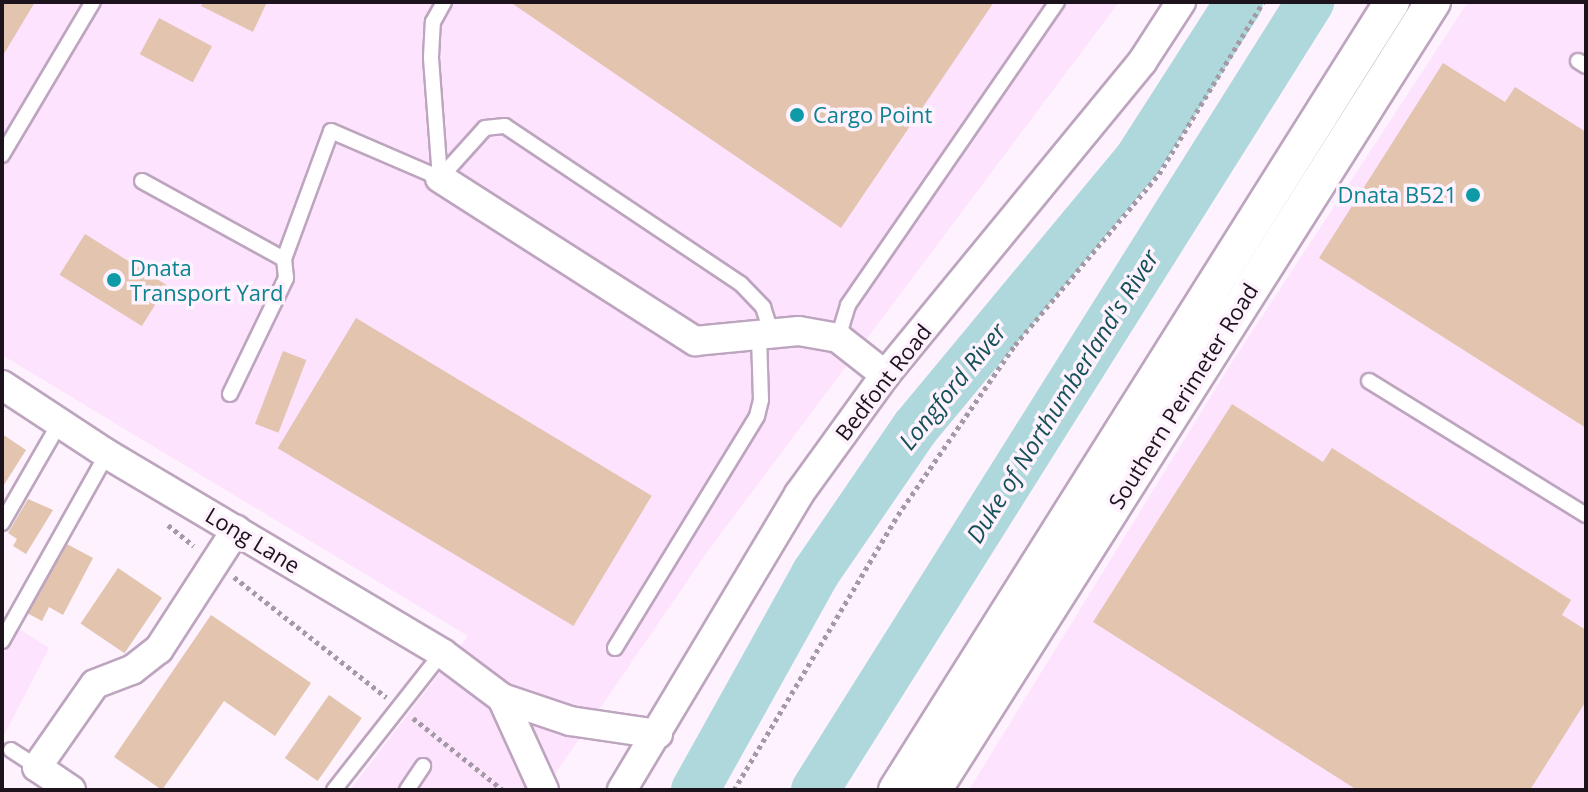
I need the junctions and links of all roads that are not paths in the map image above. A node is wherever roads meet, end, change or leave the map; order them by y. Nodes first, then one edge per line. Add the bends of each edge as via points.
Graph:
1 (93, 2) edge
2 (444, 2) edge
3 (1057, 2) edge
4 (1181, 2) edge
5 (1392, 2) edge
6 (1433, 2) edge
7 (2, 155) edge
8 (440, 178) junction
9 (142, 181) dead end
10 (284, 259) junction
11 (766, 337) junction
12 (838, 338) junction
13 (885, 375) junction
14 (1369, 381) dead end
15 (2, 385) edge
16 (230, 394) dead end
17 (59, 424) junction
18 (107, 454) junction
19 (1586, 515) edge
20 (2, 523) edge
21 (236, 530) junction
22 (2, 641) edge
23 (615, 648) dead end
24 (442, 653) junction
25 (502, 698) junction
26 (658, 734) junction
27 (11, 750) dead end
28 (423, 766) dead end
29 (37, 767) junction
30 (71, 790) edge
31 (334, 790) edge
32 (407, 790) edge
33 (544, 790) edge
34 (622, 790) edge
35 (896, 790) edge
36 (934, 790) edge

1 - 7 lane
2 - 8 lane via 433,22 431,57
3 - 12 lane via 848,305
4 - 13 street, Bedfont Road via 1142,62 1029,205
5 - 35 street, Southern Perimeter Road
6 - 36 street, Southern Perimeter Road
8 - 10 lane via 331,131
8 - 11 street via 695,341
8 - 11 lane via 485,128 505,126 741,284 763,307
9 - 10 lane
10 - 16 lane via 286,278
11 - 12 street via 799,331
11 - 23 lane via 757,416
12 - 13 street
13 - 26 street, Bedfont Road via 799,494
14 - 19 lane
15 - 17 street, Long Lane
17 - 18 street, Long Lane
17 - 20 lane
18 - 21 street, Long Lane
18 - 22 lane
21 - 24 street, Long Lane
21 - 29 street via 159,649 132,670 95,684
24 - 25 street, Long Lane
24 - 31 lane
25 - 26 street, Long Lane via 570,721
25 - 33 street, Long Lane
26 - 34 street, Bedfont Road
27 - 29 lane
28 - 32 lane
29 - 30 street

